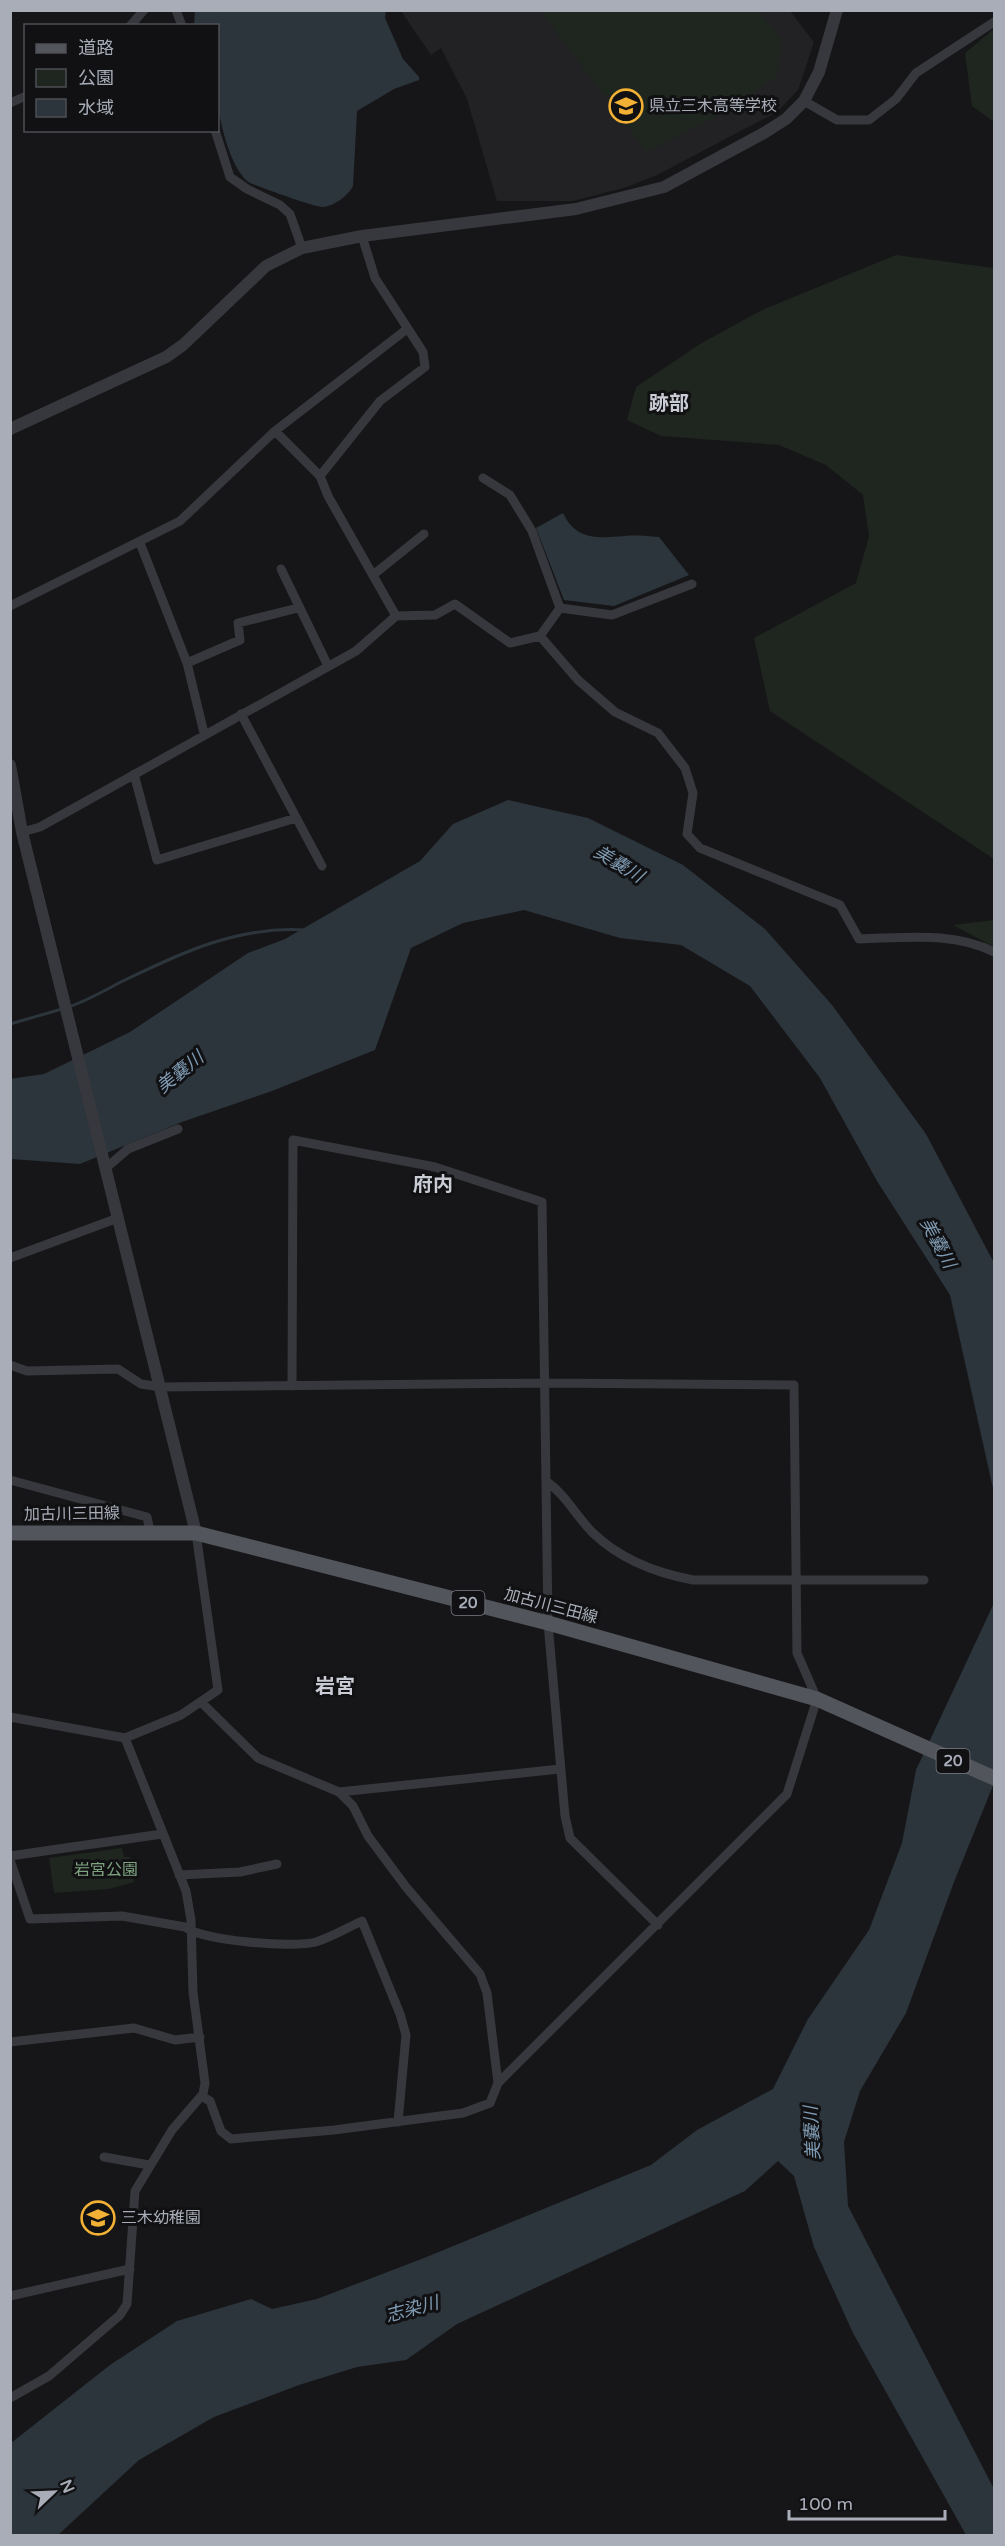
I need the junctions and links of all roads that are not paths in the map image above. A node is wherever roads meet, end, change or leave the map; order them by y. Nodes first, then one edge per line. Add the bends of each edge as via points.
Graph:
1 (837, 10) edge
2 (994, 22) edge
3 (24, 97) edge
4 (804, 101) junction
5 (10, 103) edge
6 (216, 132) edge
7 (362, 236) junction
8 (302, 248) junction
9 (407, 328) junction
10 (10, 429) edge
11 (275, 432) junction
12 (320, 476) junction
13 (483, 478) dead end
14 (424, 534) dead end
15 (140, 543) junction
16 (281, 569) dead end
17 (374, 575) junction
18 (692, 584) dead end
19 (10, 606) edge
20 (298, 608) junction
21 (560, 608) junction
22 (396, 616) junction
23 (540, 636) junction
24 (187, 663) junction
25 (328, 666) junction
26 (241, 714) junction
27 (204, 734) junction
28 (10, 765) edge
29 (134, 774) junction
30 (296, 818) junction
31 (16, 833) edge
32 (322, 866) dead end
33 (994, 952) edge
34 (178, 1129) dead end
35 (107, 1167) junction
36 (118, 1218) junction
37 (10, 1258) edge
38 (10, 1365) edge
39 (544, 1383) junction
40 (292, 1386) junction
41 (162, 1387) junction
42 (10, 1480) edge
43 (546, 1481) junction
44 (150, 1531) junction
45 (10, 1533) edge
46 (196, 1533) junction
47 (924, 1580) dead end
48 (797, 1582) junction
49 (548, 1623) junction
50 (816, 1699) junction
51 (202, 1703) junction
52 (10, 1717) edge
53 (125, 1738) junction
54 (560, 1769) junction
55 (994, 1778) edge
56 (339, 1792) junction
57 (162, 1834) junction
58 (10, 1858) edge
59 (277, 1864) dead end
60 (179, 1875) junction
61 (657, 1925) junction
62 (192, 1933) junction
63 (200, 2037) junction
64 (10, 2042) edge
65 (498, 2083) junction
66 (201, 2096) junction
67 (398, 2122) junction
68 (104, 2157) dead end
69 (149, 2165) junction
70 (130, 2269) junction
71 (10, 2296) edge
72 (10, 2398) edge

1 - 4 street via 819,72
2 - 4 street via 916,73 896,99 869,120 837,120
3 - 5 street
4 - 7 street via 764,133 664,186 576,209
6 - 8 street via 230,177 290,214
7 - 8 street
7 - 9 street via 375,278
8 - 10 street via 266,266 166,357
9 - 11 street
9 - 12 street via 423,352 425,367 380,401
11 - 12 street
11 - 15 street via 180,521
12 - 17 street
13 - 21 street via 510,495 532,531
14 - 17 street
15 - 19 street
15 - 24 street
16 - 20 street
17 - 22 street
18 - 21 street via 612,615
20 - 24 street via 238,623 240,640
20 - 25 street
21 - 23 street
22 - 23 street via 435,615 455,604 510,643
22 - 25 street via 356,651
23 - 33 street via 578,680 615,712 658,733 686,768 693,793 687,834 700,848 840,905 859,939 970,940
24 - 27 street
25 - 26 street
26 - 27 street
26 - 30 street
27 - 29 street
28 - 31 street
29 - 30 street via 157,860
29 - 31 street via 40,827
30 - 32 street
31 - 35 street via 58,971
34 - 35 street via 128,1149
35 - 36 street
36 - 37 street
36 - 41 street
38 - 41 street via 27,1371 118,1369 141,1384
39 - 40 street
39 - 40 street via 542,1202 435,1167 293,1140
39 - 43 street
39 - 48 street via 794,1385
40 - 41 street
41 - 46 street
42 - 44 street via 147,1518
43 - 48 street via 592,1533 625,1558 693,1580
43 - 49 street
44 - 45 main road, 加古川三田線 / 20
44 - 46 main road, 加古川三田線 / 20
46 - 49 main road, 加古川三田線 / 20
46 - 51 street via 218,1690
47 - 48 street
48 - 50 street via 797,1653
49 - 50 main road, 加古川三田線 / 20
49 - 54 street
50 - 55 main road, 加古川三田線 / 20
50 - 61 street via 787,1794
51 - 53 street
51 - 56 street via 258,1758
52 - 53 street
53 - 57 street
54 - 56 street
54 - 61 street via 570,1838
56 - 65 street via 353,1806 368,1836 406,1887 480,1974 487,1993
57 - 58 street
57 - 60 street
58 - 62 street via 30,1919 122,1916 185,1927
59 - 60 street via 240,1872
60 - 62 street via 186,1891
61 - 65 street
62 - 63 street via 193,1992
62 - 67 street via 291,1944 315,1942 362,1921 406,2035
63 - 64 street via 176,2040 134,2028
63 - 66 street via 204,2083
65 - 67 street via 490,2103 463,2113
66 - 67 street via 210,2101 221,2131 231,2139
66 - 69 street
68 - 69 street
69 - 70 street via 135,2191
70 - 71 street
70 - 72 street via 127,2304 120,2315 49,2376

